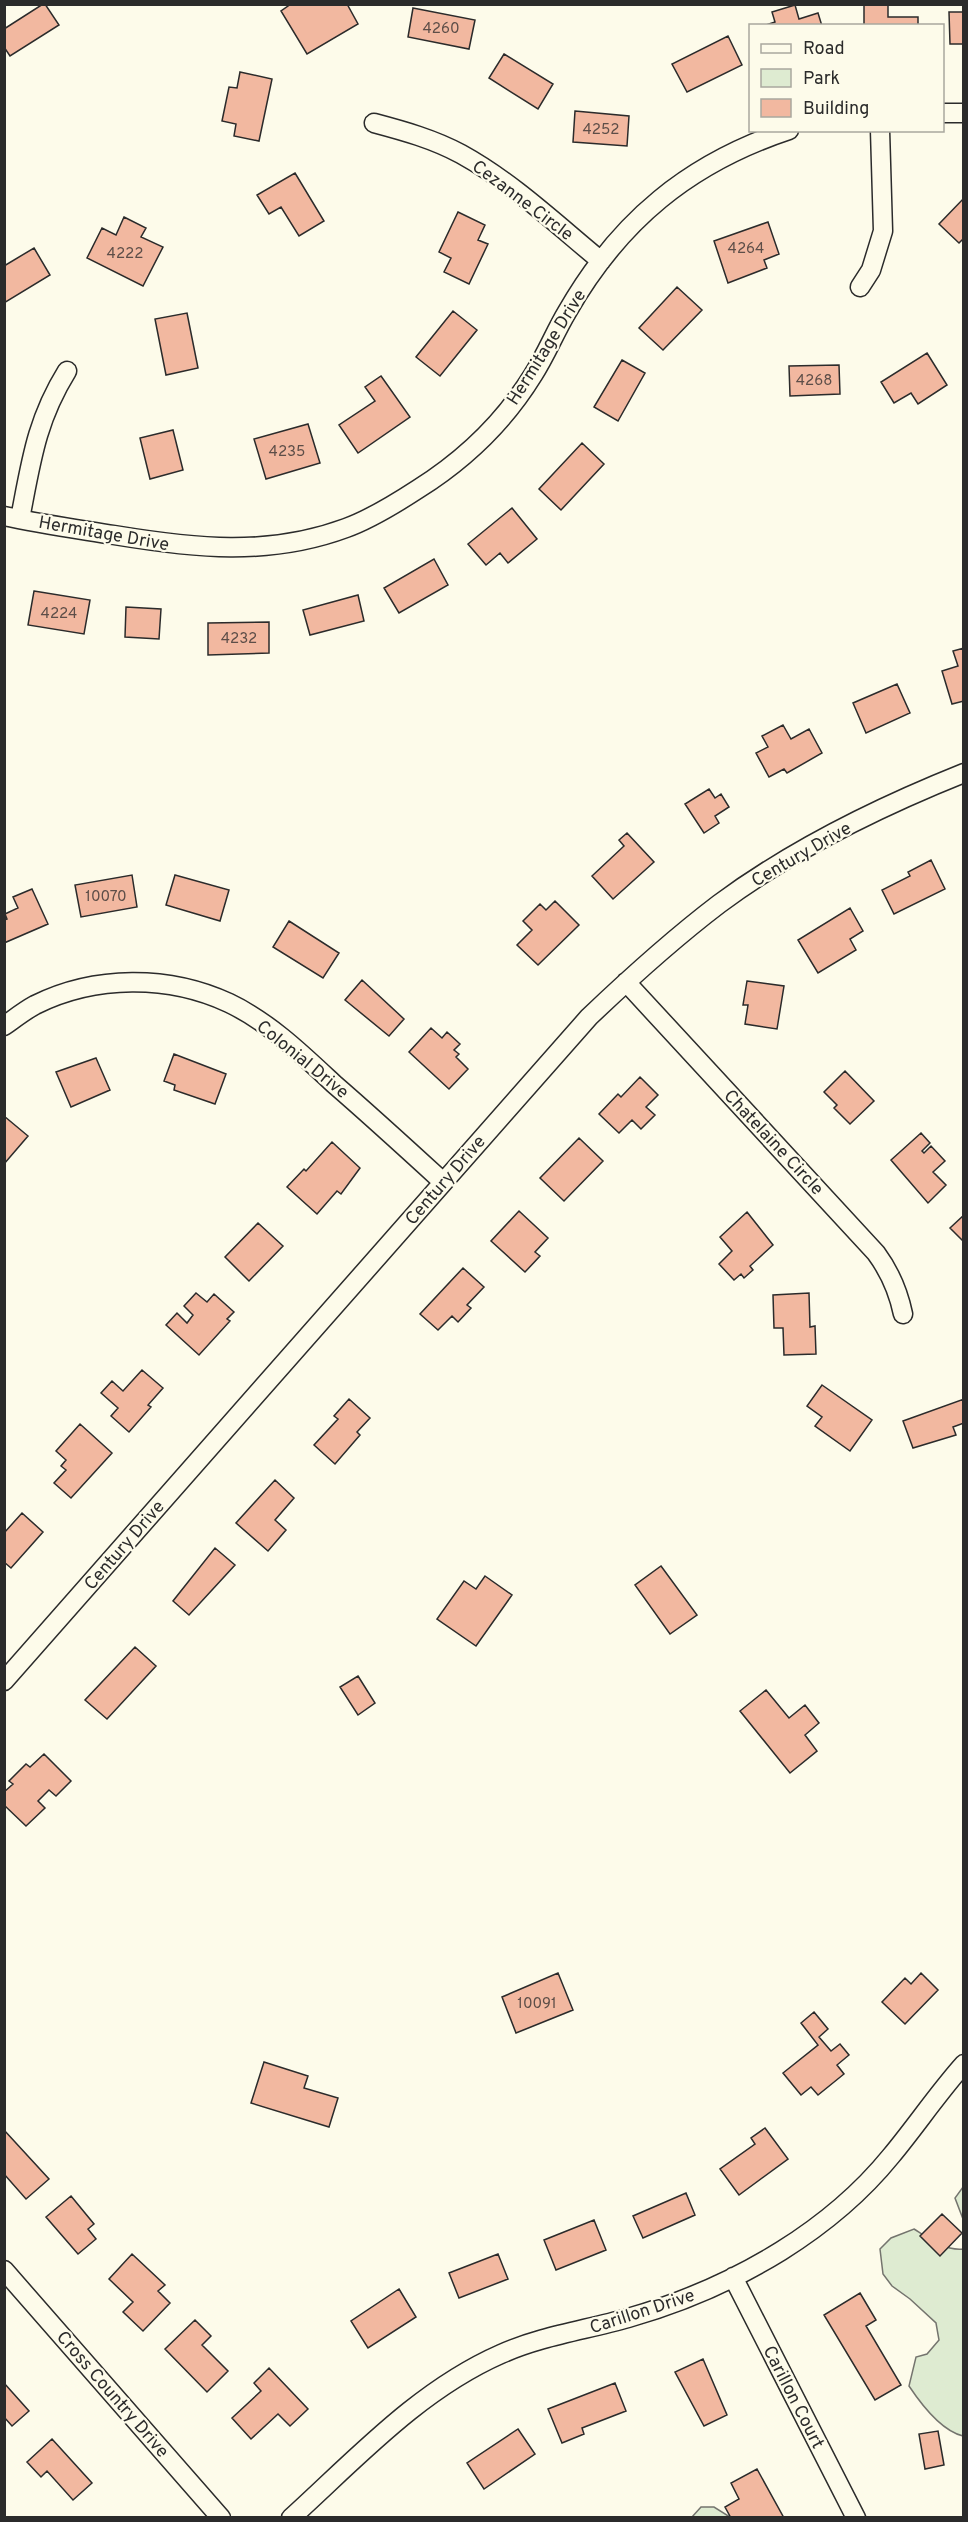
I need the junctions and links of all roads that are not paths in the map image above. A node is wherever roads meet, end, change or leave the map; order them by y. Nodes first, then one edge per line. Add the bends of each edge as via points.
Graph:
1 (944, 113) edge
2 (963, 113) edge
3 (374, 123) dead end
4 (784, 132) edge
5 (880, 132) edge
6 (601, 261) junction
7 (860, 287) dead end
8 (67, 371) dead end
9 (12, 517) edge
10 (963, 774) edge
11 (626, 982) junction
12 (4, 1026) edge
13 (443, 1182) junction
14 (903, 1314) dead end
15 (4, 1681) edge
16 (963, 2064) edge
17 (4, 2270) edge
18 (733, 2277) junction
19 (221, 2517) edge
20 (291, 2517) edge
21 (856, 2517) edge

1 - 2 street
3 - 6 street, Cezanne Circle via 460,153 492,173
4 - 6 street, Hermitage Drive via 732,153 661,196 630,225
5 - 7 street via 883,231 871,270
6 - 9 street, Hermitage Drive via 568,310 533,376 476,446 421,487 346,528 297,542 217,548 183,546
8 - 9 street via 44,413
10 - 11 street, Century Drive via 905,797 780,864 722,902
11 - 13 street, Century Drive via 589,1017
11 - 14 street, Chatelaine Circle via 876,1253 889,1271
12 - 13 street, Colonial Drive via 34,1005 71,991 114,983 154,982 191,989 231,1004 296,1049
13 - 15 street, Century Drive
16 - 18 street, Carillon Drive via 889,2158 855,2194 782,2251
17 - 19 street, Cross Country Drive
18 - 20 street, Carillon Drive via 686,2299 503,2353 463,2373 430,2394
18 - 21 street, Carillon Court

